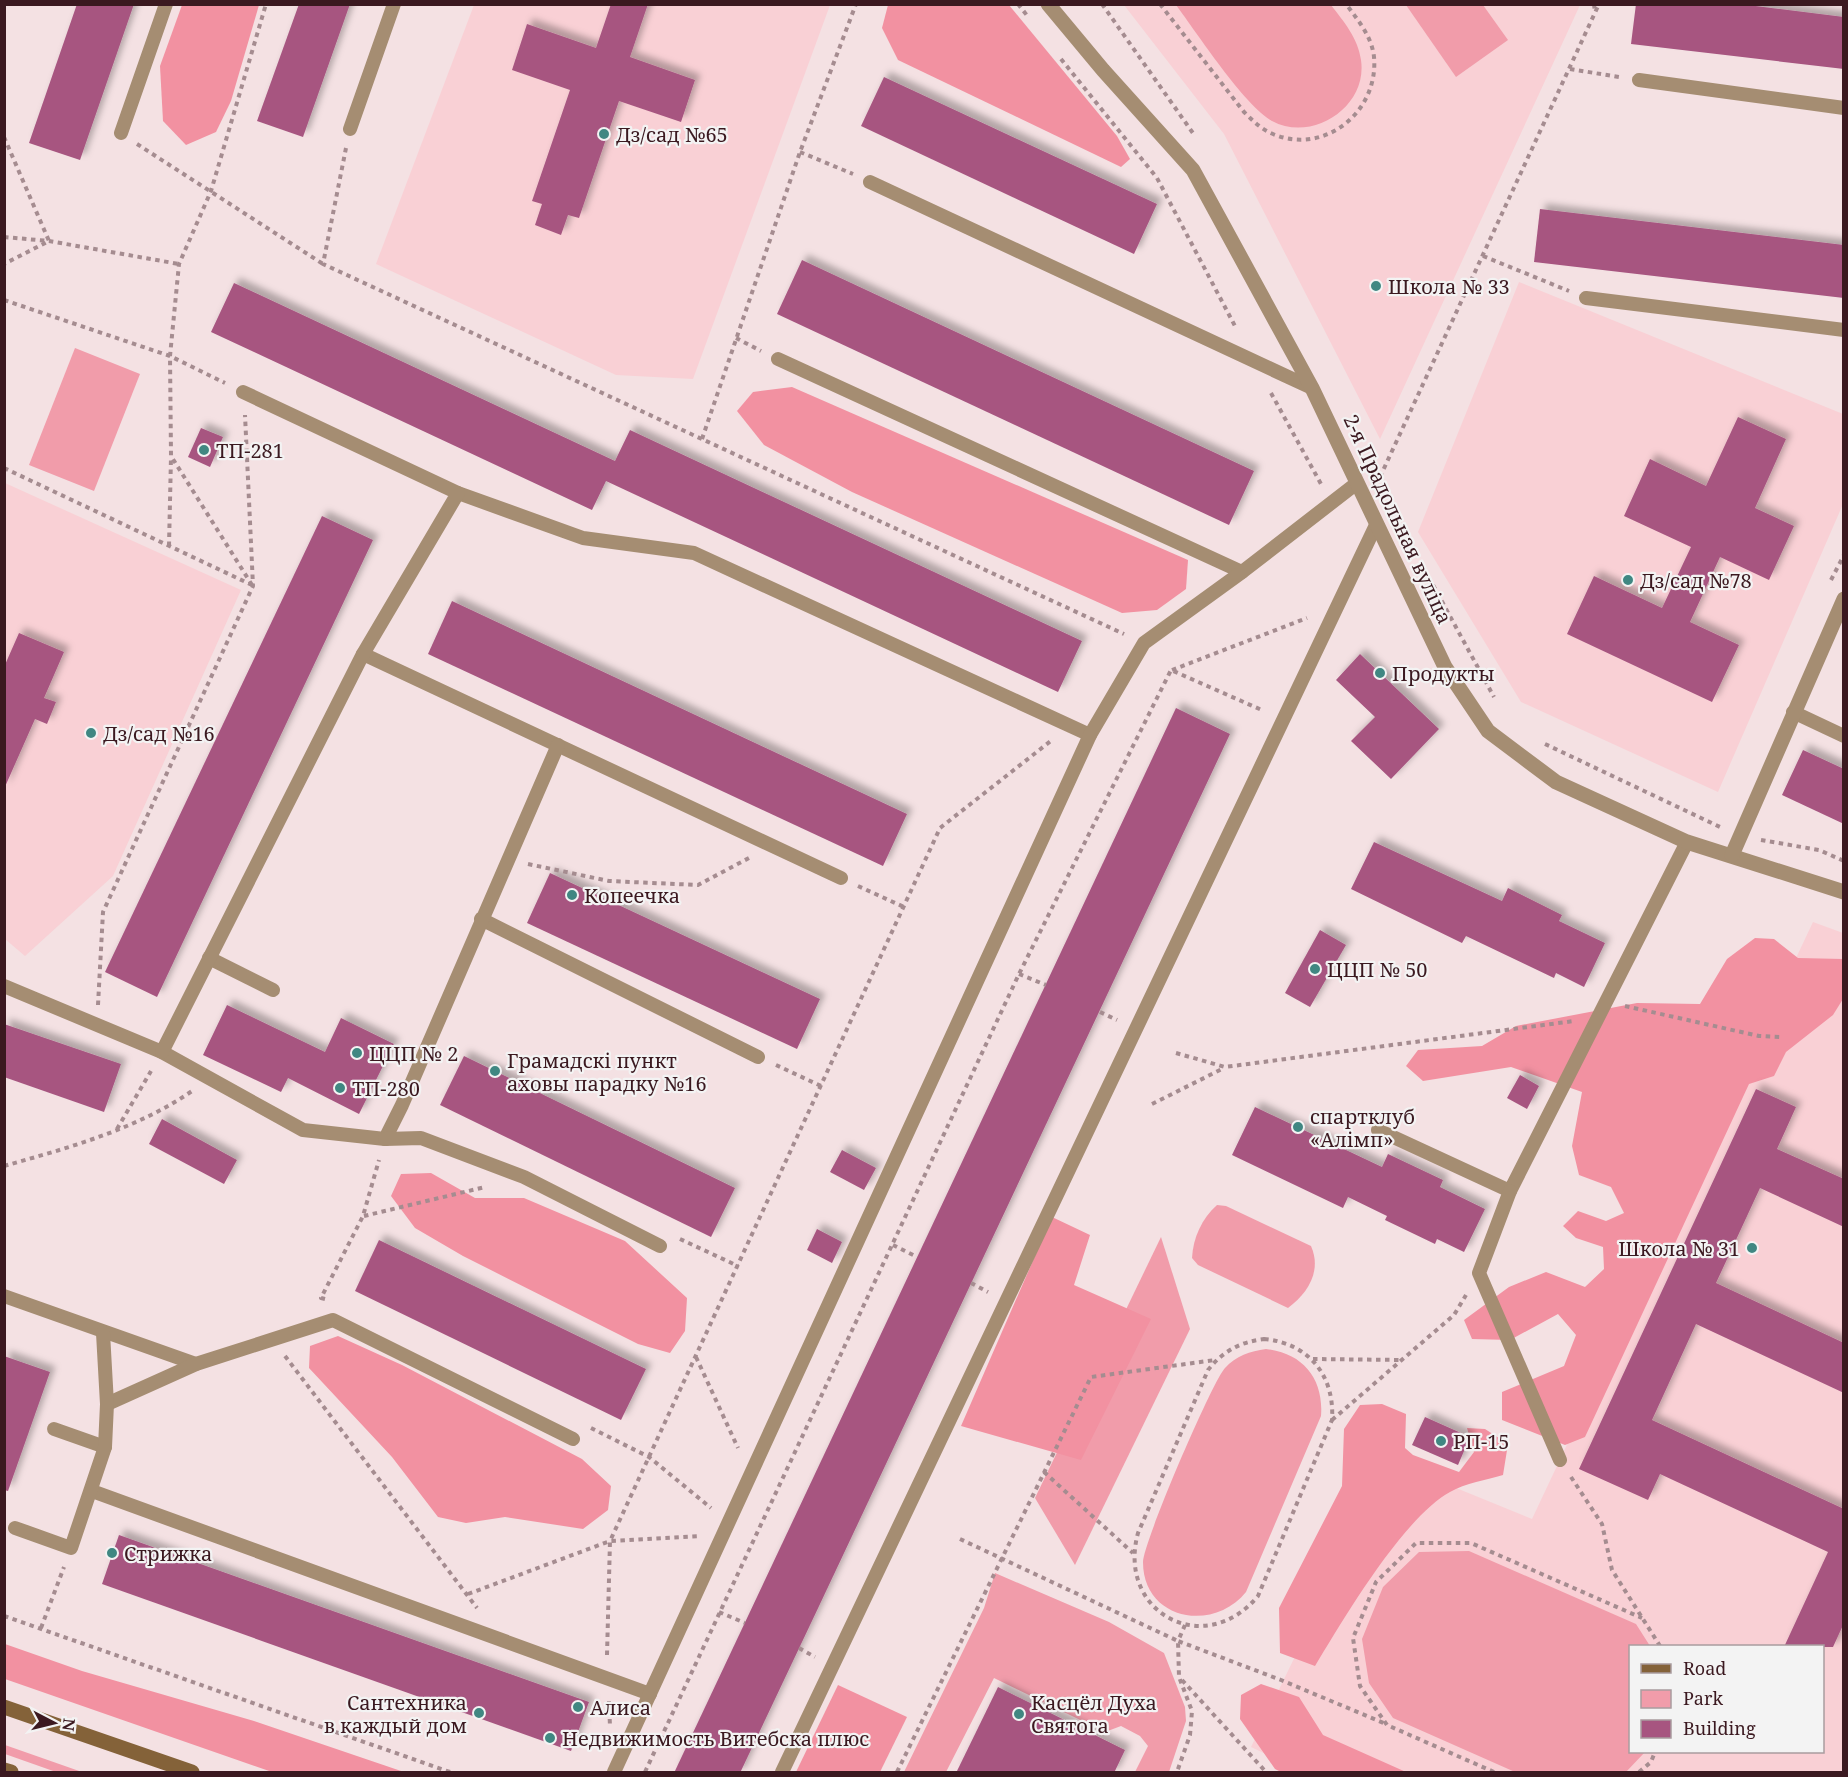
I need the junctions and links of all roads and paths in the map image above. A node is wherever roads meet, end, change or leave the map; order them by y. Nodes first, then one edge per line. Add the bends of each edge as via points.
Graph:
1 (166, 4) edge
2 (267, 4) edge
3 (393, 4) edge
4 (856, 4) edge
5 (1018, 4) edge
6 (1048, 4) edge
7 (1102, 4) edge
8 (1160, 4) edge
9 (1346, 4) edge
10 (1594, 4) edge
11 (1599, 4) edge
12 (1595, 14) junction
13 (1032, 23) dead end
14 (1054, 50) dead end
15 (1570, 69) junction
16 (1639, 80) joint
17 (1844, 108) edge
18 (350, 129) joint
19 (121, 133) joint
20 (4, 137) edge
21 (1200, 143) dead end
22 (800, 152) junction
23 (870, 182) joint
24 (211, 191) junction
25 (4, 237) edge
26 (49, 241) junction
27 (1483, 256) junction
28 (4, 264) edge
29 (179, 264) junction
30 (323, 264) junction
31 (1586, 298) joint
32 (4, 300) edge
33 (1844, 330) edge
34 (170, 356) junction
35 (778, 359) dead end
36 (1254, 363) junction
37 (1312, 388) junction
38 (243, 392) junction
39 (702, 439) junction
40 (171, 456) junction
41 (4, 468) edge
42 (1373, 474) dead end
43 (1357, 483) junction
44 (1322, 485) dead end
45 (458, 493) junction
46 (1376, 525) junction
47 (169, 546) junction
48 (1242, 572) junction
49 (1429, 577) dead end
50 (253, 586) junction
51 (1844, 599) edge
52 (1337, 607) junction
53 (1144, 643) junction
54 (363, 654) junction
55 (1171, 670) junction
56 (1498, 703) dead end
57 (1793, 712) junction
58 (1269, 713) dead end
59 (1069, 726) junction
60 (1090, 735) junction
61 (1844, 736) edge
62 (1538, 740) dead end
63 (558, 745) junction
64 (1739, 837) junction
65 (1687, 842) junction
66 (773, 846) junction
67 (1732, 855) junction
68 (507, 860) junction
69 (1844, 861) edge
70 (841, 878) joint
71 (1844, 892) edge
72 (904, 906) junction
73 (481, 919) junction
74 (209, 958) junction
75 (1018, 974) junction
76 (1046, 985) dead end
77 (4, 986) edge
78 (273, 990) dead end
79 (1629, 996) dead end
80 (1100, 1011) dead end
81 (1598, 1018) junction
82 (1120, 1022) dead end
83 (98, 1025) junction
84 (1780, 1037) dead end
85 (162, 1052) junction
86 (1176, 1053) dead end
87 (758, 1057) joint
88 (1225, 1067) junction
89 (211, 1079) junction
90 (821, 1086) junction
91 (1152, 1104) dead end
92 (117, 1130) junction
93 (1378, 1130) dead end
94 (385, 1139) junction
95 (4, 1166) edge
96 (1510, 1191) junction
97 (892, 1245) junction
98 (660, 1246) dead end
99 (917, 1257) dead end
100 (1479, 1273) junction
101 (971, 1283) dead end
102 (996, 1284) dead end
103 (4, 1296) edge
104 (321, 1298) junction
105 (331, 1303) dead end
106 (313, 1305) dead end
107 (103, 1333) junction
108 (273, 1340) junction
109 (696, 1356) junction
110 (1312, 1359) junction
111 (1216, 1360) junction
112 (1401, 1360) junction
113 (196, 1364) junction
114 (108, 1404) junction
115 (1332, 1420) junction
116 (586, 1426) dead end
117 (54, 1430) dead end
118 (573, 1439) dead end
119 (105, 1447) junction
120 (650, 1456) junction
121 (1560, 1460) joint
122 (752, 1472) junction
123 (1044, 1472) junction
124 (92, 1491) junction
125 (15, 1528) dead end
126 (726, 1529) junction
127 (960, 1539) dead end
128 (610, 1541) junction
129 (71, 1548) junction
130 (1133, 1553) junction
131 (1003, 1558) junction
132 (468, 1594) junction
133 (719, 1612) junction
134 (4, 1616) edge
135 (1642, 1618) junction
136 (745, 1623) dead end
137 (1185, 1625) junction
138 (41, 1628) junction
139 (499, 1640) junction
140 (1178, 1641) junction
141 (1659, 1645) edge
142 (799, 1648) dead end
143 (818, 1659) dead end
144 (1179, 1677) junction
145 (606, 1679) junction
146 (650, 1695) junction
147 (4, 1707) edge
148 (1387, 1725) junction
149 (611, 1737) dead end
150 (1655, 1753) edge
151 (4, 1770) edge
152 (11, 1773) edge
153 (192, 1773) edge
154 (450, 1773) edge
155 (614, 1773) edge
156 (645, 1773) edge
157 (782, 1773) edge
158 (897, 1773) edge
159 (1177, 1773) edge
160 (1266, 1773) edge
161 (1494, 1773) edge
162 (1640, 1773) edge

1 - 19 lane
2 - 24 path
3 - 18 lane
4 - 22 path
5 - 13 path
6 - 37 street, 2-я Прадольная вуліца via 1193,170
7 - 21 path
8 - 9 path via 1244,112 1274,135 1293,139 1312,139 1347,124 1369,93 1374,55 1368,37
10 - 12 path
11 - 12 path
12 - 15 path
14 - 36 path via 1157,178
15 - 16 path
15 - 27 path
16 - 17 lane
18 - 30 path
19 - 24 path
20 - 26 path
22 - 23 path
22 - 39 path
23 - 36 lane
24 - 29 path
24 - 30 path
25 - 26 path
26 - 28 path
26 - 29 path
27 - 31 path
27 - 42 path via 1377,483
29 - 34 path
30 - 39 path
31 - 33 lane
32 - 34 path
34 - 38 path
34 - 40 path
35 - 48 lane
36 - 37 lane
36 - 44 path
37 - 43 street, 2-я Прадольная вуліца
38 - 45 lane
38 - 50 path
39 - 53 path
40 - 47 path
40 - 50 path
41 - 47 path
43 - 46 street, 2-я Прадольная вуліца
43 - 48 lane
45 - 54 lane
45 - 59 lane via 583,538 694,553
46 - 52 lane
46 - 65 street, 2-я Прадольная вуліца via 1445,667 1488,731 1556,782
47 - 50 path
48 - 53 lane
49 - 56 path
50 - 83 path via 103,912
51 - 57 street
52 - 55 path
52 - 157 lane
53 - 60 lane
54 - 63 lane
54 - 74 lane
55 - 58 path
55 - 75 path
57 - 61 lane
57 - 64 street
59 - 60 lane
59 - 72 path via 940,828
60 - 122 lane
62 - 64 path
63 - 66 lane
63 - 68 lane
64 - 67 street
64 - 69 path via 1819,850
65 - 67 street, 2-я Прадольная вуліца
65 - 81 lane
66 - 68 path via 698,885 609,881
66 - 70 lane
67 - 71 street, 2-я Прадольная вуліца
68 - 73 lane
70 - 72 path
72 - 90 path
73 - 87 lane
73 - 94 lane
74 - 78 lane
74 - 85 lane
75 - 76 path
75 - 97 path
77 - 83 lane
79 - 84 path via 1624,1006 1759,1036
80 - 82 path
81 - 88 path
81 - 96 lane
83 - 85 lane
85 - 89 lane
85 - 92 path
86 - 88 path
87 - 90 path
88 - 91 path
89 - 92 path via 176,1102
89 - 94 lane via 303,1130
90 - 109 path
92 - 95 path
93 - 96 lane
94 - 98 lane via 421,1138 513,1173
94 - 104 path via 363,1216
96 - 100 lane
97 - 99 path
97 - 133 path
100 - 112 path via 1454,1315
100 - 121 lane
101 - 102 path via 991,1294
103 - 107 lane
104 - 105 path
104 - 106 path
107 - 113 lane
107 - 114 lane
108 - 113 lane
108 - 118 lane via 333,1320
108 - 132 path
109 - 120 path
109 - 122 path
110 - 111 path via 1290,1344 1264,1339 1238,1345
110 - 112 path
110 - 115 path via 1321,1369 1331,1394
111 - 123 path via 1090,1377
111 - 130 path via 1197,1393
112 - 115 path
113 - 114 lane
114 - 119 lane
115 - 137 path via 1258,1596 1227,1621 1201,1627
116 - 120 path
117 - 119 lane
119 - 124 lane
120 - 126 path
120 - 128 path
121 - 135 path via 1602,1524 1612,1570
122 - 126 lane
123 - 130 path
123 - 131 path
124 - 129 lane
124 - 139 lane
125 - 129 lane
126 - 128 path
126 - 146 lane
127 - 131 path
128 - 132 path
128 - 145 path
129 - 138 path
130 - 137 path via 1134,1572 1144,1597 1164,1616
131 - 140 path
131 - 158 path
132 - 139 path
133 - 136 path
133 - 156 path
134 - 138 path
135 - 141 path
135 - 148 path via 1471,1543 1416,1543 1376,1582 1353,1638 1360,1686
137 - 140 path
138 - 154 path
139 - 145 lane
140 - 144 path
140 - 148 path
142 - 143 path
144 - 159 path via 1192,1711 1190,1734
144 - 160 path
145 - 146 lane
145 - 149 path
146 - 155 lane
147 - 153 main road
148 - 161 path
150 - 162 path
151 - 152 main road

